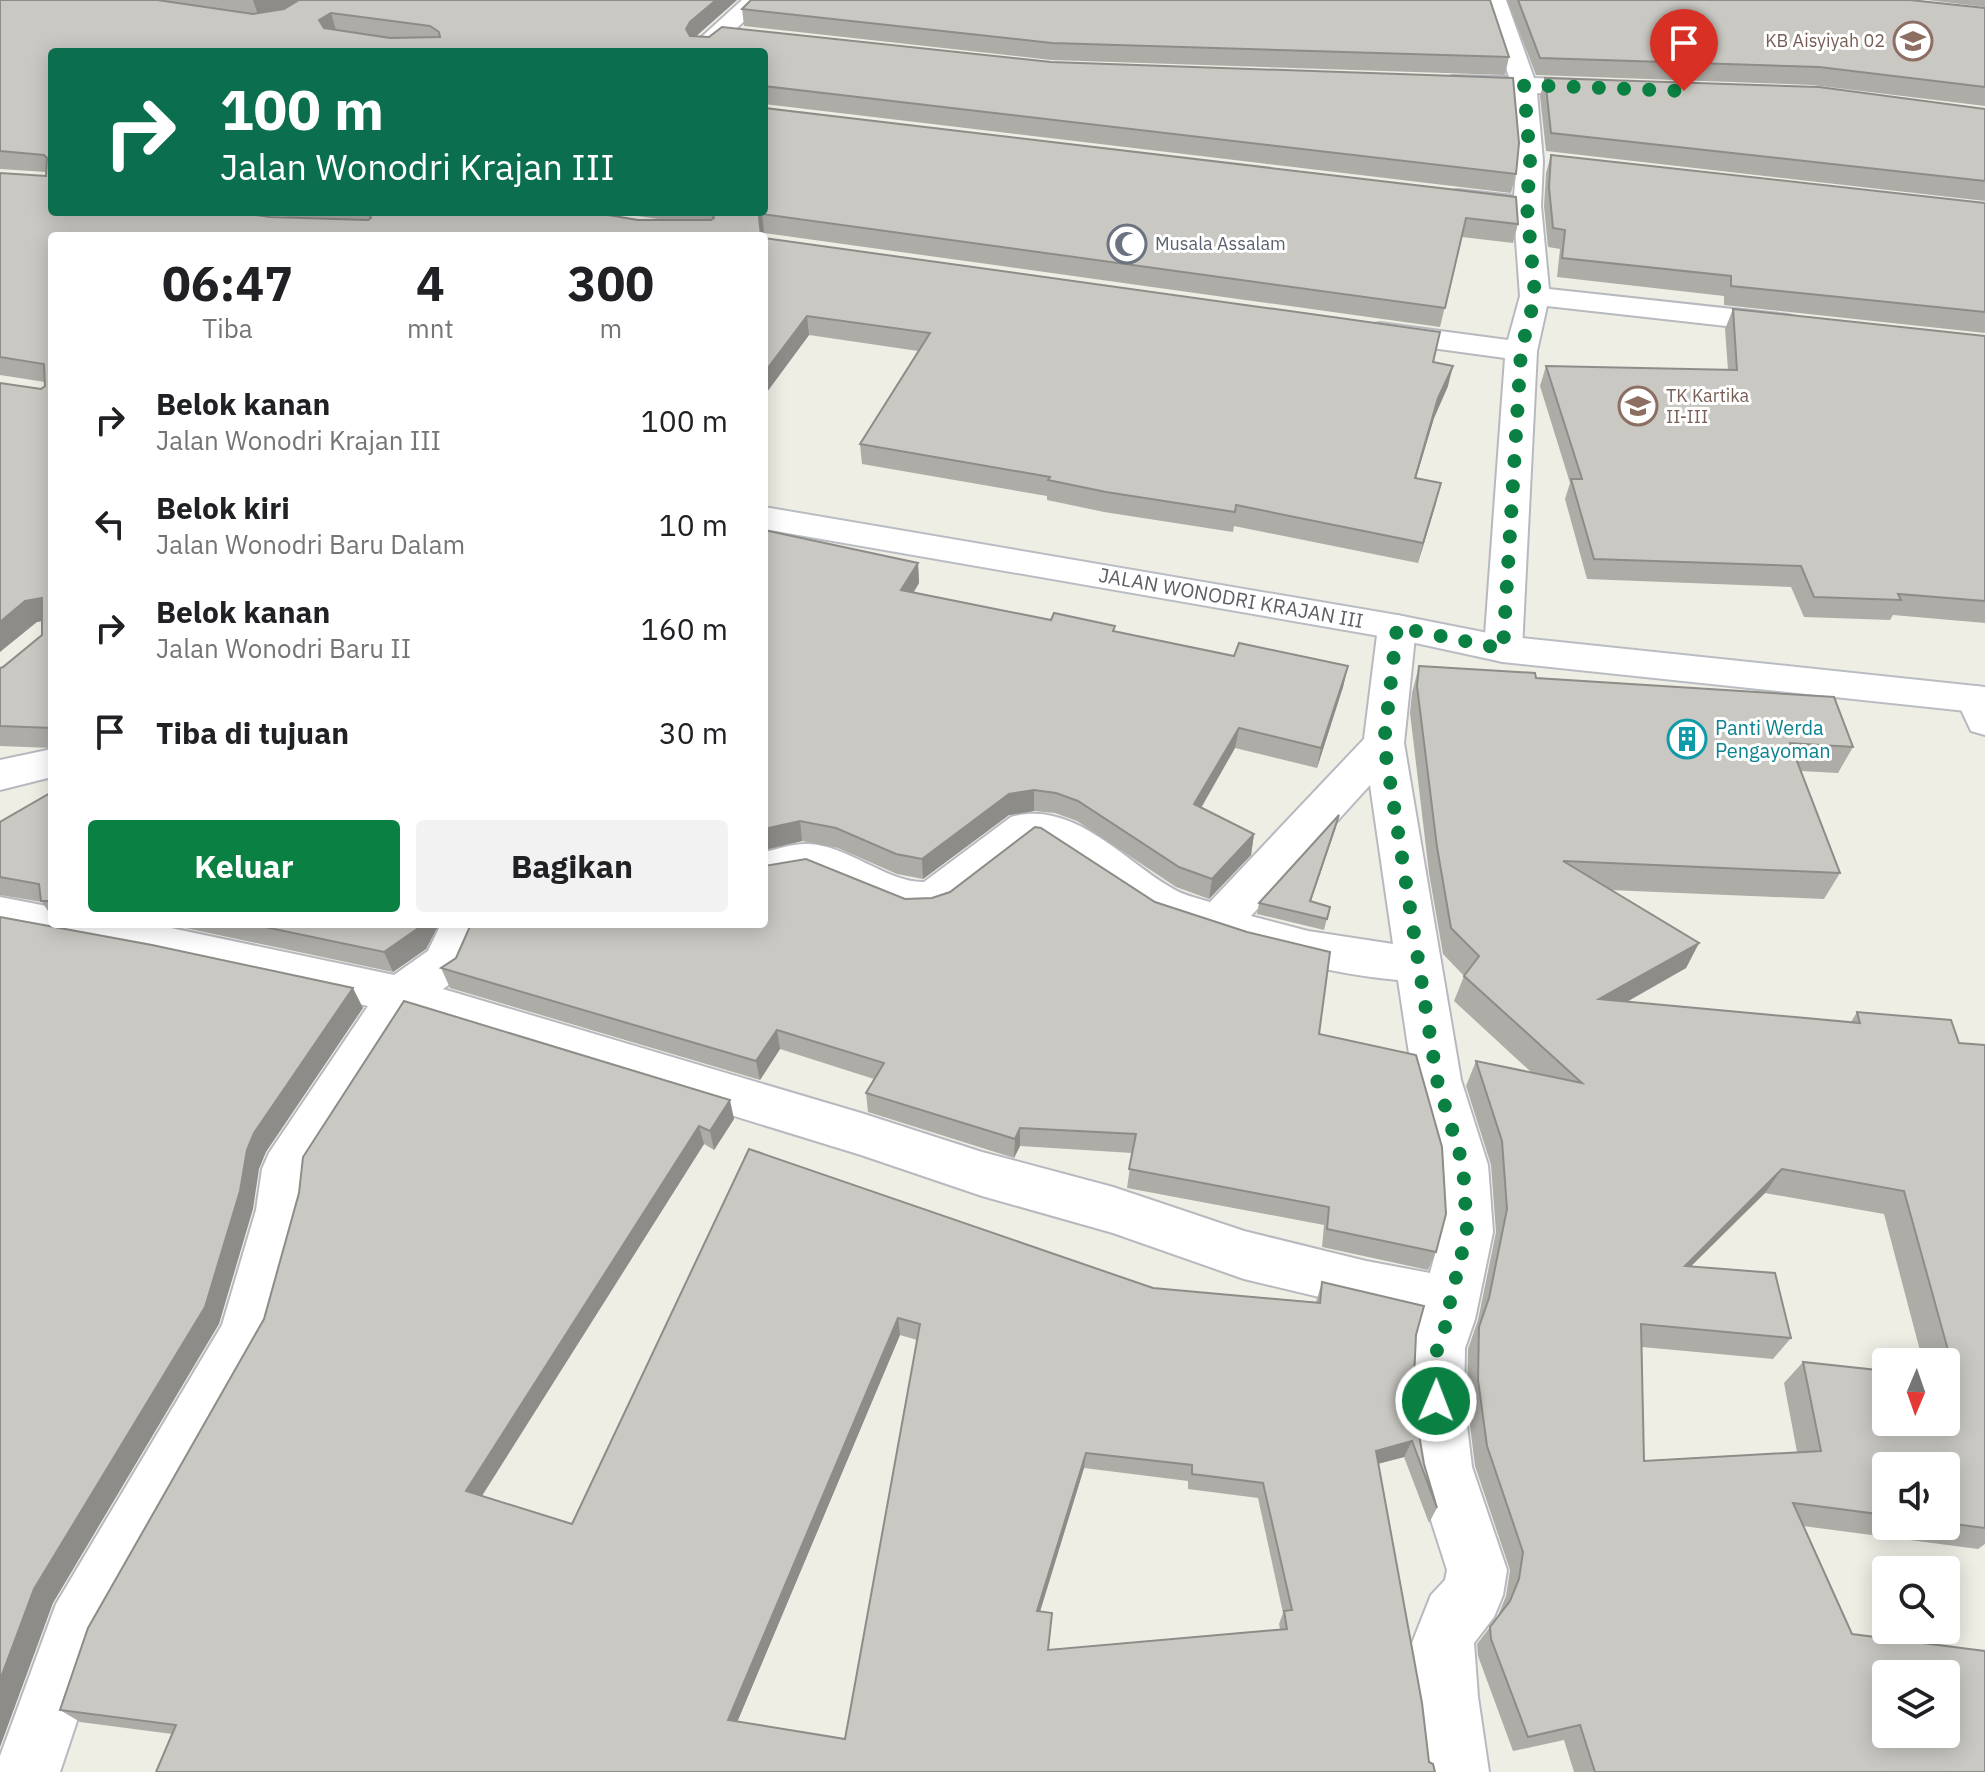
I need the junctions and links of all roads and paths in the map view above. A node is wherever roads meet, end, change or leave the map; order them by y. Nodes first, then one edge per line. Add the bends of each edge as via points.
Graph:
1 (756, 0) edge
2 (1495, 0) edge
3 (716, 33) junction
4 (747, 36) edge
5 (701, 48) edge
6 (1431, 82) edge
7 (1524, 85) junction
8 (1620, 89) edge
9 (1530, 161) junction
10 (1560, 164) edge
11 (1439, 196) edge
12 (1527, 206) junction
13 (1535, 296) junction
14 (1814, 327) edge
15 (1359, 329) edge
16 (1521, 351) junction
17 (768, 519) edge
18 (1397, 627) junction
19 (1503, 649) junction
20 (1982, 706) edge
21 (1384, 743) junction
22 (48, 764) edge
23 (0, 775) edge
24 (768, 867) edge
25 (0, 914) edge
26 (48, 923) edge
27 (1218, 923) junction
28 (75, 928) edge
29 (461, 928) edge
30 (1417, 964) junction
31 (401, 995) junction
32 (1450, 1302) junction
33 (27, 1772) edge
34 (1456, 1772) edge

1 - 3 street
2 - 7 street
3 - 4 street
3 - 5 street
6 - 7 street
7 - 8 street
7 - 9 street
9 - 10 street
9 - 12 street
11 - 12 street
12 - 13 street
13 - 14 street
13 - 16 street
15 - 16 street
16 - 19 street
17 - 18 street, JALAN WONODRI KRAJAN III
18 - 19 street, JALAN WONODRI KRAJAN III
18 - 21 street
19 - 20 street, JALAN WONODRI KRAJAN III
21 - 27 street
21 - 30 street
22 - 23 street
24 - 27 street via 809,860 907,899 933,898 1026,828 1045,828 1156,901
25 - 26 street
27 - 30 street via 1352,959
28 - 31 street
29 - 31 street via 445,963
30 - 32 street via 1437,1080 1463,1165 1467,1232
31 - 32 street via 1113,1210 1244,1255
31 - 33 street via 287,1169 282,1210 247,1334 78,1626
32 - 34 street via 1437,1348 1436,1401 1443,1467 1477,1570 1472,1595 1453,1617 1443,1643

